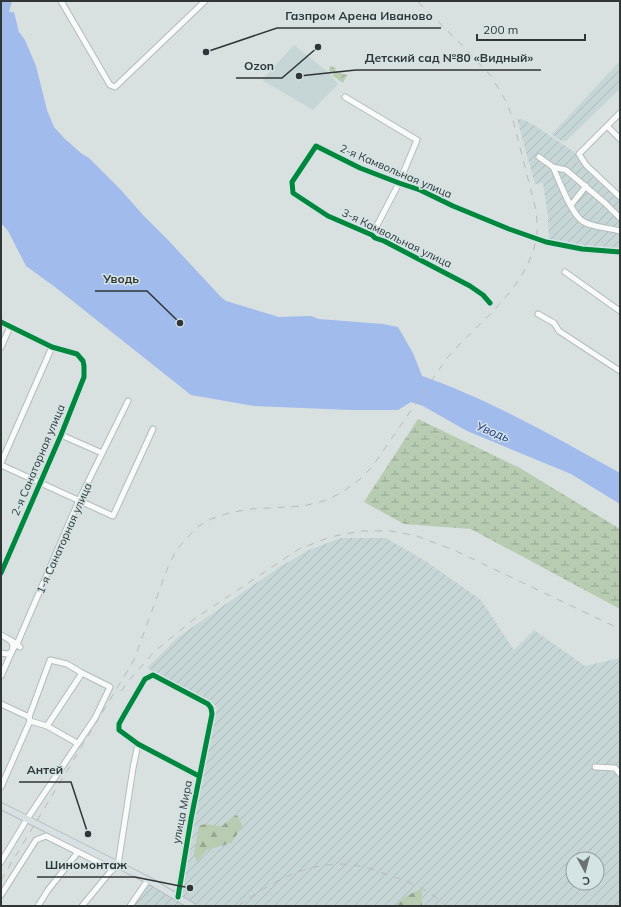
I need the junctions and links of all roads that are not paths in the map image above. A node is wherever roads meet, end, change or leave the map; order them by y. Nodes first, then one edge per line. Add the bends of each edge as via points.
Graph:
1 (60, 1) edge
2 (205, 1) edge
3 (346, 97) dead end
4 (620, 113) edge
5 (607, 126) junction
6 (620, 139) edge
7 (539, 157) dead end
8 (553, 167) junction
9 (399, 183) junction
10 (586, 186) junction
11 (293, 193) joint
12 (620, 197) edge
13 (571, 205) junction
14 (620, 218) edge
15 (620, 231) edge
16 (372, 235) junction
17 (620, 252) edge
18 (565, 272) dead end
19 (490, 303) dead end
20 (620, 311) edge
21 (538, 314) dead end
22 (1, 322) edge
23 (10, 327) junction
24 (52, 346) junction
25 (1, 347) edge
26 (620, 371) edge
27 (128, 401) dead end
28 (153, 429) dead end
29 (61, 435) junction
30 (102, 453) junction
31 (1, 464) edge
32 (40, 482) junction
33 (80, 500) junction
34 (1, 573) edge
35 (1, 635) edge
36 (10, 640) junction
37 (19, 645) junction
38 (13, 649) junction
39 (1, 653) edge
40 (82, 673) junction
41 (1, 676) edge
42 (1, 704) edge
43 (30, 719) junction
44 (47, 726) junction
45 (77, 743) junction
46 (138, 744) junction
47 (595, 767) dead end
48 (620, 774) edge
49 (199, 776) junction
50 (1, 787) edge
51 (1, 806) edge
52 (27, 819) junction
53 (78, 852) junction
54 (1, 862) edge
55 (118, 865) junction
56 (112, 870) junction
57 (148, 880) junction
58 (1, 894) edge
59 (178, 897) junction
60 (38, 906) edge
61 (82, 906) edge
62 (130, 906) edge
63 (192, 906) edge

1 - 2 street via 113,87
3 - 9 street via 417,140
4 - 5 street
5 - 6 street
5 - 12 street via 578,154
7 - 8 street
8 - 10 street via 566,170
8 - 13 street
9 - 11 street, 2-я Камвольная улица via 360,168 316,146 292,182
9 - 16 street
9 - 17 street, 2-я Камвольная улица via 536,239 582,249
10 - 13 street
10 - 14 street
11 - 16 street, 3-я Камвольная улица via 328,216
13 - 15 street via 580,220
16 - 19 street, 3-я Камвольная улица via 470,286
18 - 20 street
21 - 26 street
22 - 23 street
23 - 24 street
23 - 25 street
24 - 29 street, 2-я Санаторная улица via 77,354 84,366 84,377
24 - 31 street
27 - 30 street, 1-я Санаторная улица
28 - 33 street via 113,516
29 - 30 street
29 - 32 street, 2-я Санаторная улица
30 - 33 street, 1-я Санаторная улица
31 - 32 street
32 - 33 street
32 - 34 street, 2-я Санаторная улица
33 - 37 street, 1-я Санаторная улица
35 - 36 street
36 - 37 street
36 - 38 street
37 - 38 street, 1-я Санаторная улица
38 - 39 street via 7,654
38 - 41 street, 1-я Санаторная улица
40 - 43 street via 67,664 50,660
40 - 44 street
40 - 45 street via 110,687 95,718
42 - 43 street
43 - 44 street
43 - 50 street
44 - 45 street
45 - 52 street
46 - 49 street
46 - 49 street, улица Мира via 119,730 120,724 145,679 153,675 211,708 212,714
46 - 55 street
47 - 48 street via 615,768
49 - 59 street, улица Мира
51 - 52 main road
52 - 54 street
52 - 55 main road
53 - 56 street
53 - 58 street via 46,836 36,840
53 - 60 street
55 - 56 street
55 - 57 main road
56 - 61 street
57 - 59 main road
57 - 62 street
59 - 63 main road

